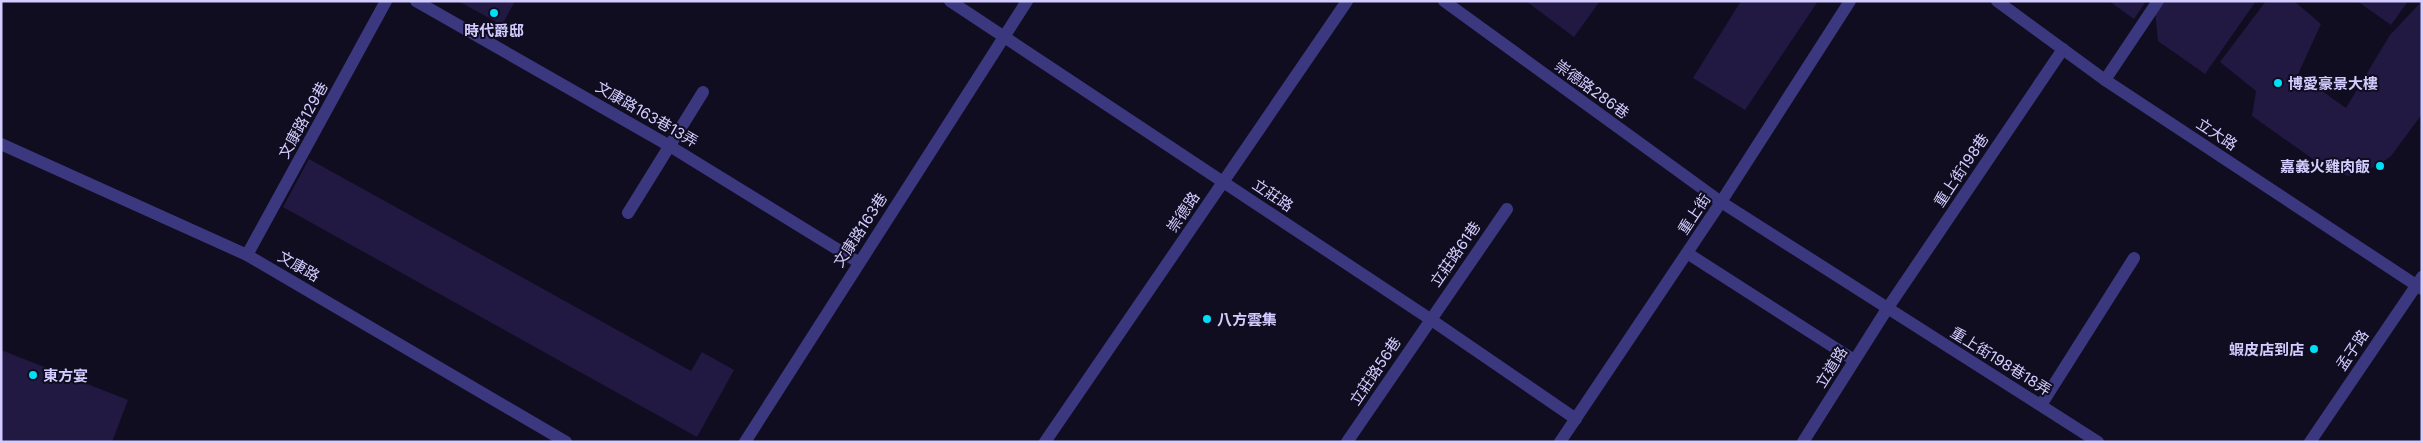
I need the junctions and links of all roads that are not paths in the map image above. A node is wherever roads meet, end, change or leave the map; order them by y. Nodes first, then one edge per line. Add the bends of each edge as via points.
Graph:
1 (386, 1) edge
2 (416, 1) edge
3 (950, 1) edge
4 (1026, 1) edge
5 (1347, 1) edge
6 (1444, 1) edge
7 (1850, 1) edge
8 (1997, 1) edge
9 (2158, 1) edge
10 (1003, 37) junction
11 (2062, 49) junction
12 (2105, 80) junction
13 (703, 92) dead end
14 (1, 144) edge
15 (668, 145) junction
16 (1223, 181) junction
17 (1721, 202) junction
18 (1507, 209) dead end
19 (628, 213) dead end
20 (1687, 253) junction
21 (247, 255) junction
22 (2134, 258) dead end
23 (858, 262) junction
24 (2420, 284) edge
25 (1886, 309) junction
26 (1430, 319) junction
27 (1854, 360) junction
28 (2041, 405) junction
29 (1576, 419) junction
30 (566, 442) edge
31 (745, 442) edge
32 (1045, 442) edge
33 (1347, 442) edge
34 (1560, 442) edge
35 (1803, 442) edge
36 (2098, 442) edge
37 (2310, 442) edge

1 - 21 street, 文康路129巷
2 - 15 street, 文康路163巷13弄
3 - 10 street, 立莊路
4 - 10 street, 文康路163巷
5 - 16 street, 崇德路
6 - 17 street, 崇德路286巷
7 - 17 street, 重上街
8 - 11 street, 立大路
9 - 12 street
10 - 16 street, 立莊路
10 - 23 street, 文康路163巷
11 - 12 street, 立大路
11 - 25 street, 重上街198巷
12 - 24 street, 立大路
13 - 15 street
14 - 21 street, 文康路
15 - 19 street
15 - 23 street, 文康路163巷13弄
16 - 26 street, 立莊路
16 - 32 street, 崇德路
17 - 20 street, 重上街
17 - 25 street, 崇德路286巷
18 - 26 street, 立莊路61巷
20 - 27 street
20 - 29 street, 重上街
21 - 30 street, 文康路
22 - 28 street
23 - 31 street, 文康路163巷
24 - 37 street, 孟子路
25 - 27 street, 立道路
25 - 28 street, 重上街198巷18弄
26 - 29 street, 立莊路
26 - 33 street, 立莊路56巷
27 - 35 street, 立道路
28 - 36 street, 重上街198巷18弄
29 - 34 street, 重上街

